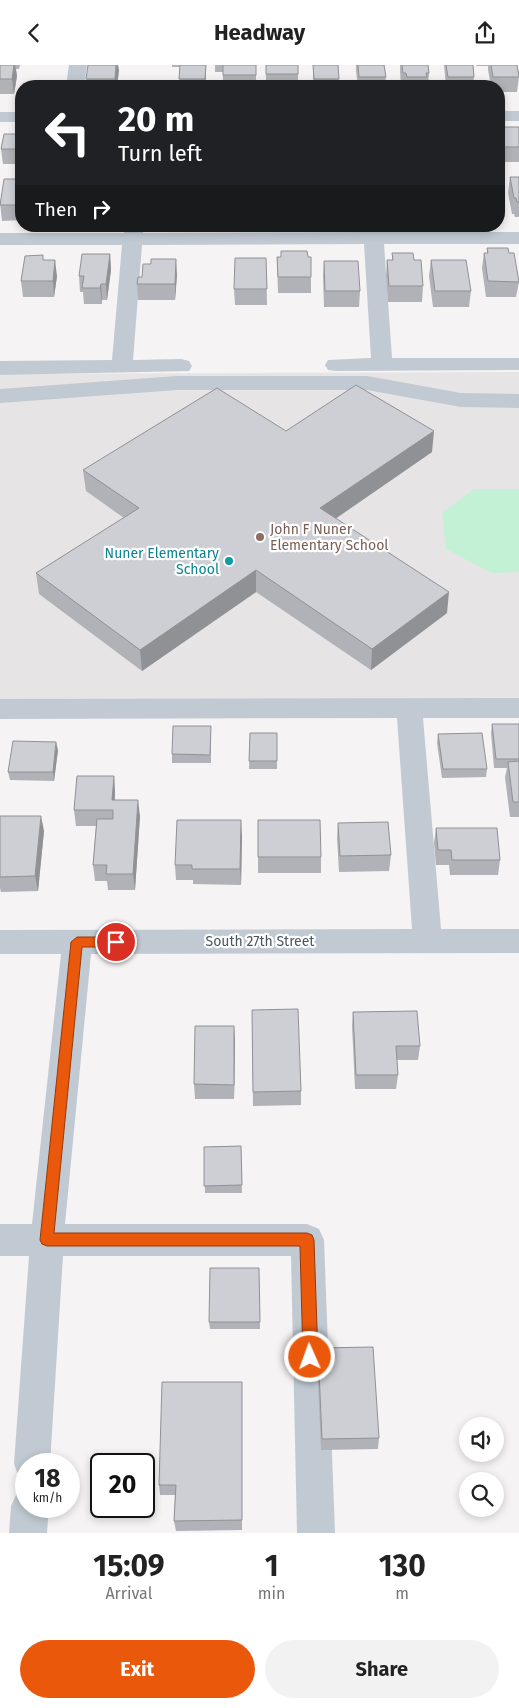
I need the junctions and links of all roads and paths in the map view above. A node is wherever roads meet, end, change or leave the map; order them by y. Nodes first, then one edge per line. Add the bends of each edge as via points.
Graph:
1 (78, 65) edge
2 (76, 80) edge
3 (505, 116) edge
4 (519, 116) edge
5 (0, 117) edge
6 (15, 117) edge
7 (134, 232) edge
8 (373, 232) edge
9 (519, 238) edge
10 (0, 239) edge
11 (382, 365) junction
12 (519, 365) edge
13 (122, 367) junction
14 (0, 368) edge
15 (0, 396) edge
16 (519, 401) edge
17 (409, 708) junction
18 (519, 708) edge
19 (0, 709) edge
20 (427, 940) junction
21 (519, 941) edge
22 (0, 942) edge
23 (77, 942) junction
24 (0, 1240) edge
25 (47, 1240) junction
26 (33, 1453) edge
27 (29, 1518) edge
28 (28, 1533) edge
29 (316, 1533) edge

1 - 2 street
3 - 4 street
5 - 6 street
7 - 8 street
7 - 10 street
7 - 13 street
8 - 9 street
8 - 11 street
11 - 12 street
11 - 13 street
13 - 14 street
15 - 16 street via 177,383 367,383 462,400
17 - 18 street
17 - 19 street
17 - 20 street
20 - 21 street, South 27th Street
20 - 23 street, South 27th Street
22 - 23 street, South 27th Street
23 - 25 street
24 - 25 street
25 - 26 street
25 - 29 street via 307,1240
27 - 28 street

